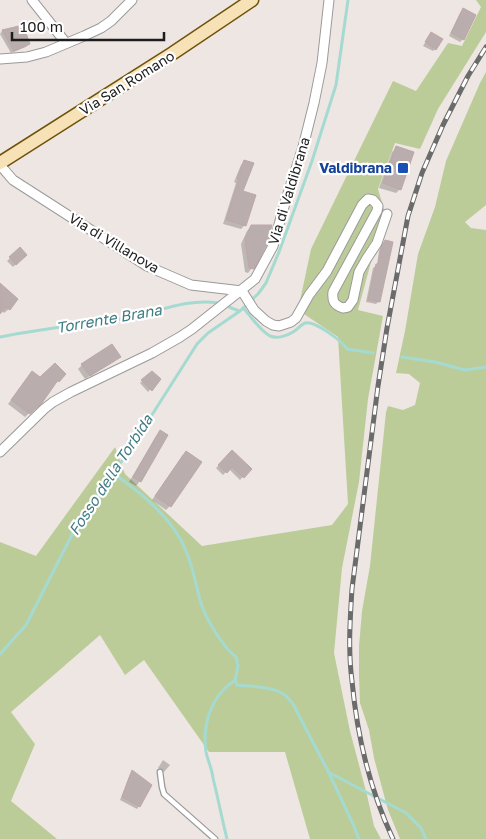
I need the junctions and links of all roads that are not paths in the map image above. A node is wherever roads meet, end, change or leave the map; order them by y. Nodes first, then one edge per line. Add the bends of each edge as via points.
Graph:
1 (32, 0) edge
2 (132, 0) edge
3 (252, 0) edge
4 (329, 0) edge
5 (66, 43) junction
6 (0, 59) edge
7 (0, 164) edge
8 (387, 214) dead end
9 (242, 291) junction
10 (0, 452) edge
11 (160, 772) dead end
12 (215, 839) edge

1 - 5 street
2 - 5 street via 101,28
3 - 7 street, Via San Romano
4 - 9 street, Via di Valdibrana via 322,63 303,147 272,246 255,279
5 - 6 street via 27,57
7 - 9 street, Via di Villanova via 13,180 147,266 191,285
8 - 9 street via 348,306 343,308 335,304 333,292 377,211 378,206 372,200 362,205 327,271 291,322 279,326 266,321
9 - 10 street, Via di Valdibrana via 180,337 53,402
11 - 12 lane via 164,794

